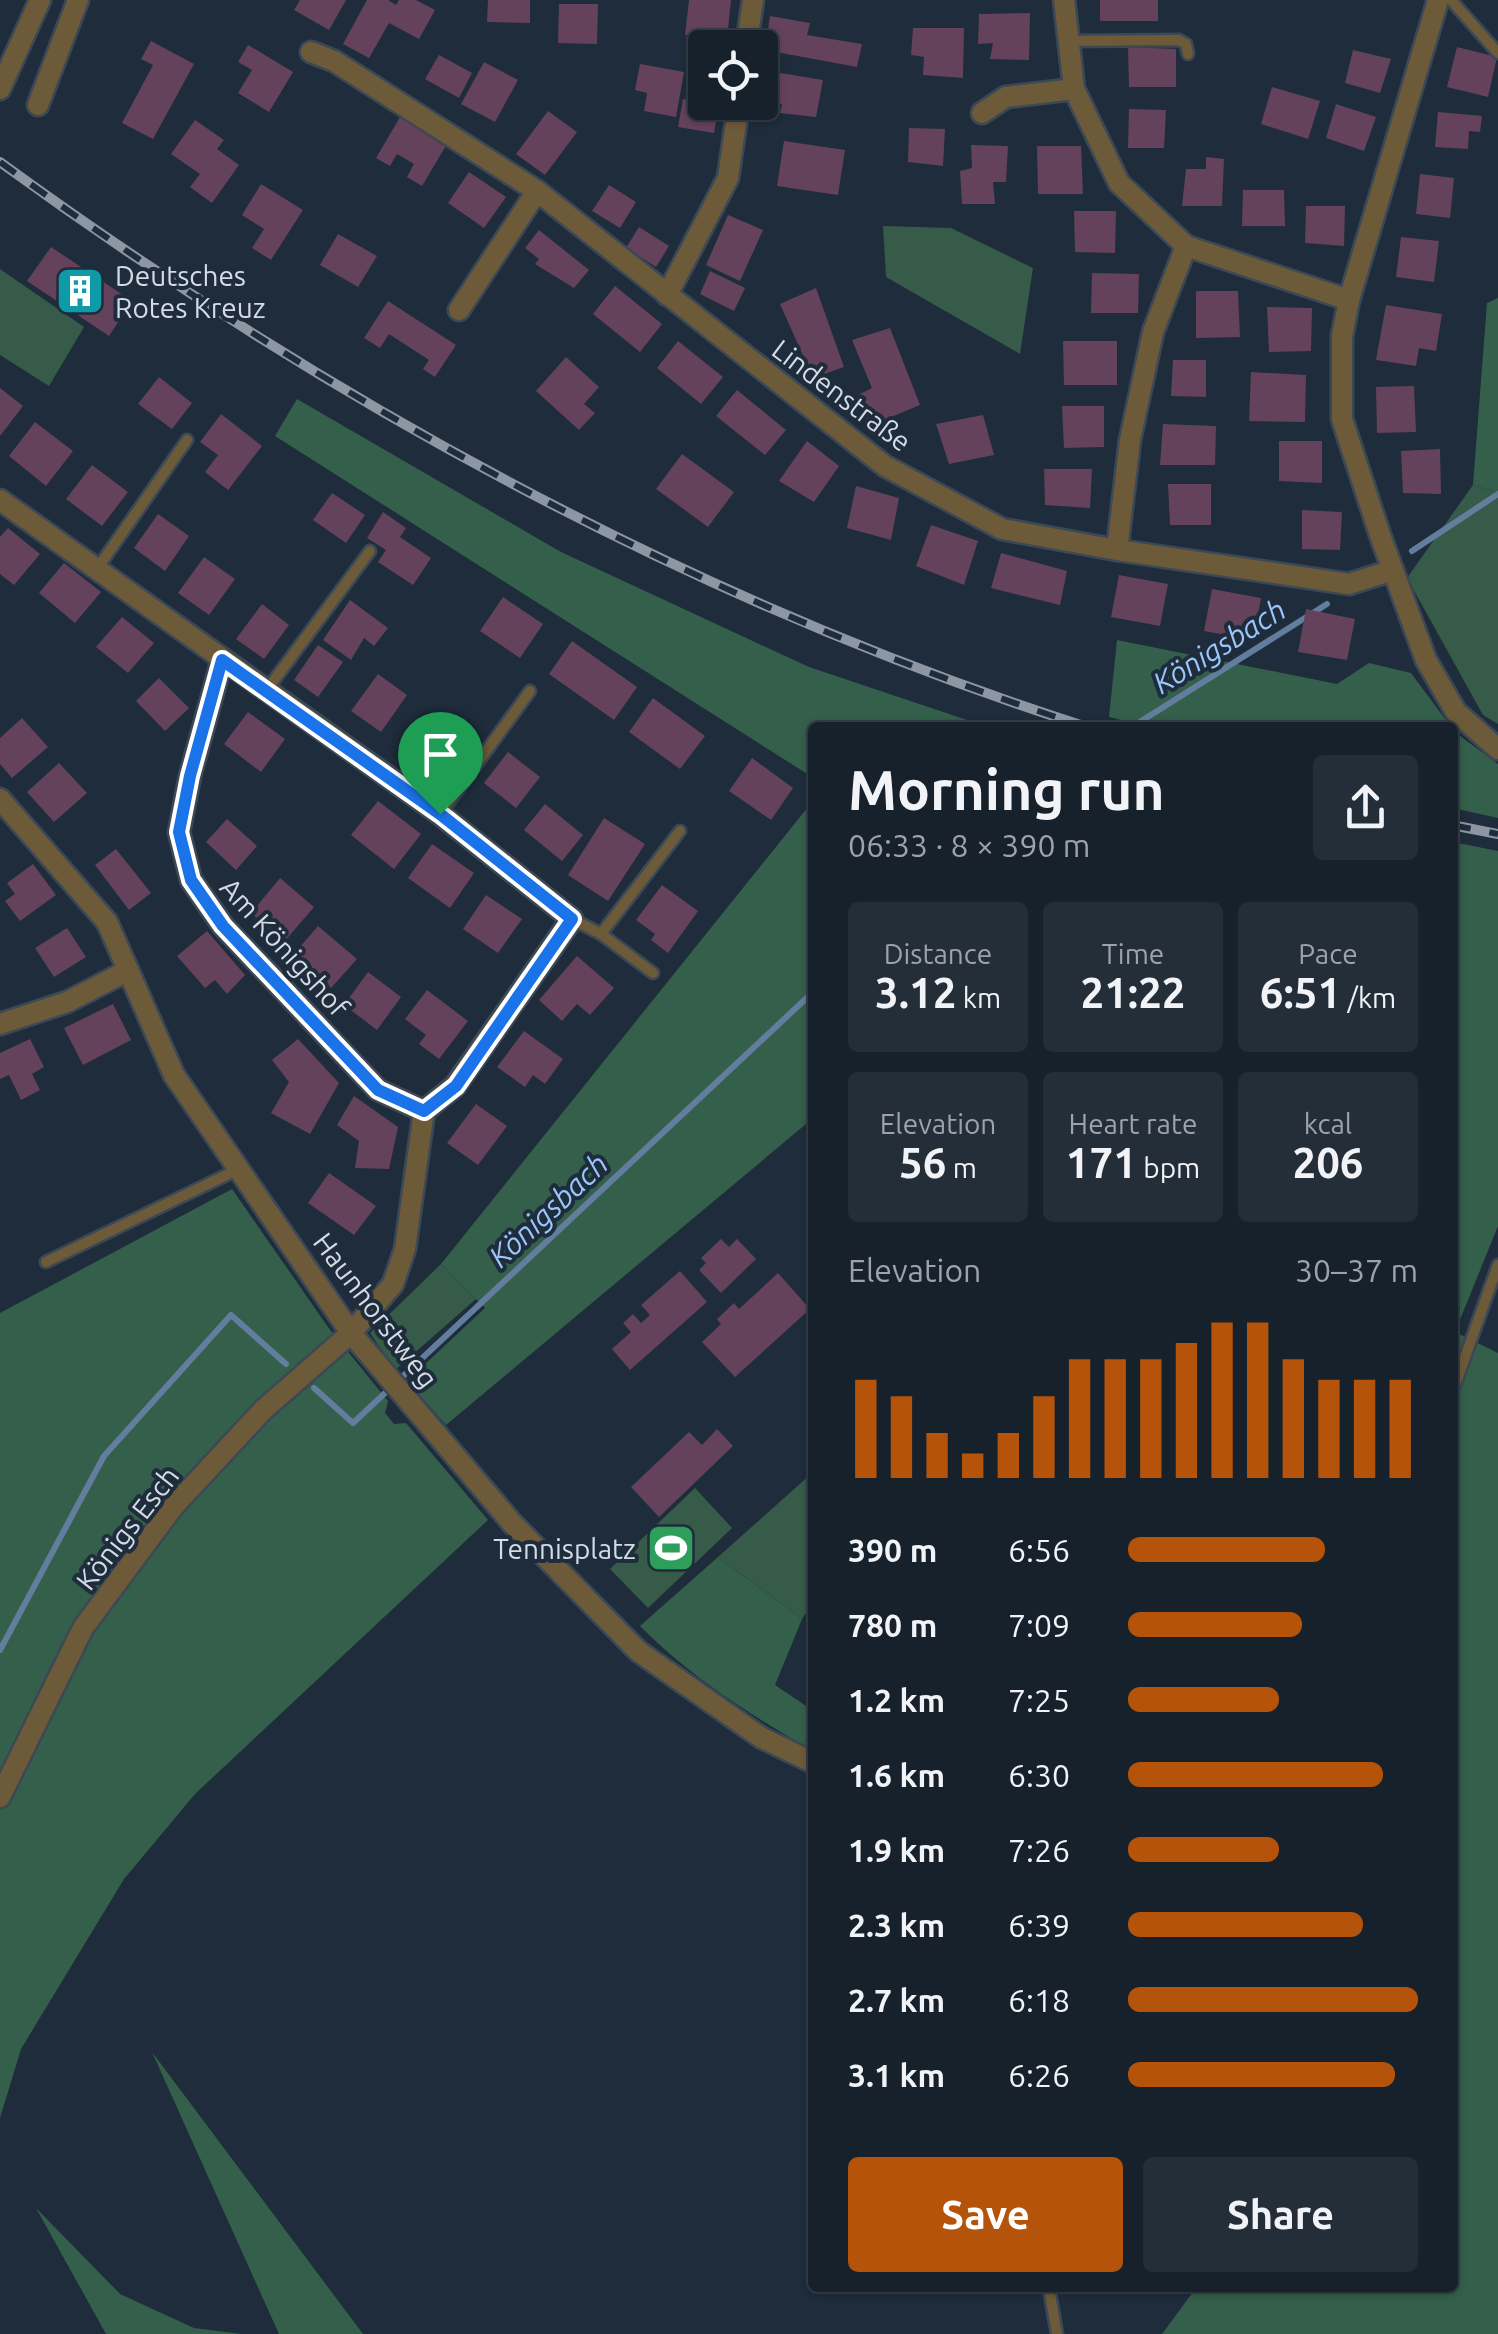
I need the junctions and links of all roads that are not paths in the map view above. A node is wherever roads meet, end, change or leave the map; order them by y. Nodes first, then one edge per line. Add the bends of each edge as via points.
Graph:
1 (40, 0) edge
2 (78, 0) edge
3 (753, 0) edge
4 (1064, 0) edge
5 (1438, 0) edge
6 (1451, 0) edge
7 (749, 30) edge
8 (1068, 41) junction
9 (311, 52) dead end
10 (1498, 53) edge
11 (1188, 54) dead end
12 (0, 89) edge
13 (1074, 90) junction
14 (38, 105) dead end
15 (982, 113) dead end
16 (736, 120) edge
17 (537, 191) junction
18 (1186, 246) junction
19 (666, 294) junction
20 (1349, 300) junction
21 (459, 310) dead end
22 (188, 440) dead end
23 (0, 500) edge
24 (1118, 550) junction
25 (370, 552) dead end
26 (96, 570) junction
27 (1394, 570) junction
28 (222, 660) junction
29 (530, 691) dead end
30 (266, 692) junction
31 (1498, 749) edge
32 (0, 800) edge
33 (440, 814) junction
34 (680, 831) dead end
35 (572, 919) junction
36 (601, 934) junction
37 (127, 971) junction
38 (653, 973) dead end
39 (0, 1024) edge
40 (424, 1111) junction
41 (240, 1169) junction
42 (46, 1262) dead end
43 (1498, 1265) edge
44 (351, 1333) junction
45 (1458, 1377) edge
46 (808, 1760) edge
47 (0, 1797) edge
48 (1049, 2292) edge
49 (1057, 2334) edge

1 - 12 street
2 - 14 street
3 - 7 street
4 - 8 street
5 - 20 street
6 - 10 lane
8 - 11 lane via 1179,40
8 - 13 street
9 - 17 street, Lindenstraße
13 - 15 street via 1006,97
13 - 18 street via 1119,183
16 - 19 street via 728,178
17 - 19 street, Lindenstraße
17 - 21 street
18 - 20 street
18 - 24 street via 1153,332 1130,440
19 - 24 street, Lindenstraße via 886,466 1002,528
20 - 27 street via 1342,419
22 - 26 lane
23 - 26 street
24 - 27 street, Lindenstraße via 1349,584
25 - 30 lane
26 - 28 street
27 - 31 street via 1433,673 1456,712
28 - 30 street
28 - 40 street, Am Königshof via 179,832 191,880 223,926 378,1090
29 - 33 lane
30 - 33 street
32 - 37 street, Haunhorstweg via 107,922
33 - 35 street
34 - 36 lane
35 - 36 lane
35 - 40 street via 456,1086
36 - 38 lane
37 - 39 street via 67,1002
37 - 41 street, Haunhorstweg via 174,1075
40 - 44 street via 393,1284
41 - 42 lane
41 - 44 street, Haunhorstweg
43 - 45 lane
44 - 46 street, Haunhorstweg via 512,1523 638,1651 762,1738
44 - 47 street, Königs Esch via 264,1410 173,1507 84,1628
48 - 49 lane

